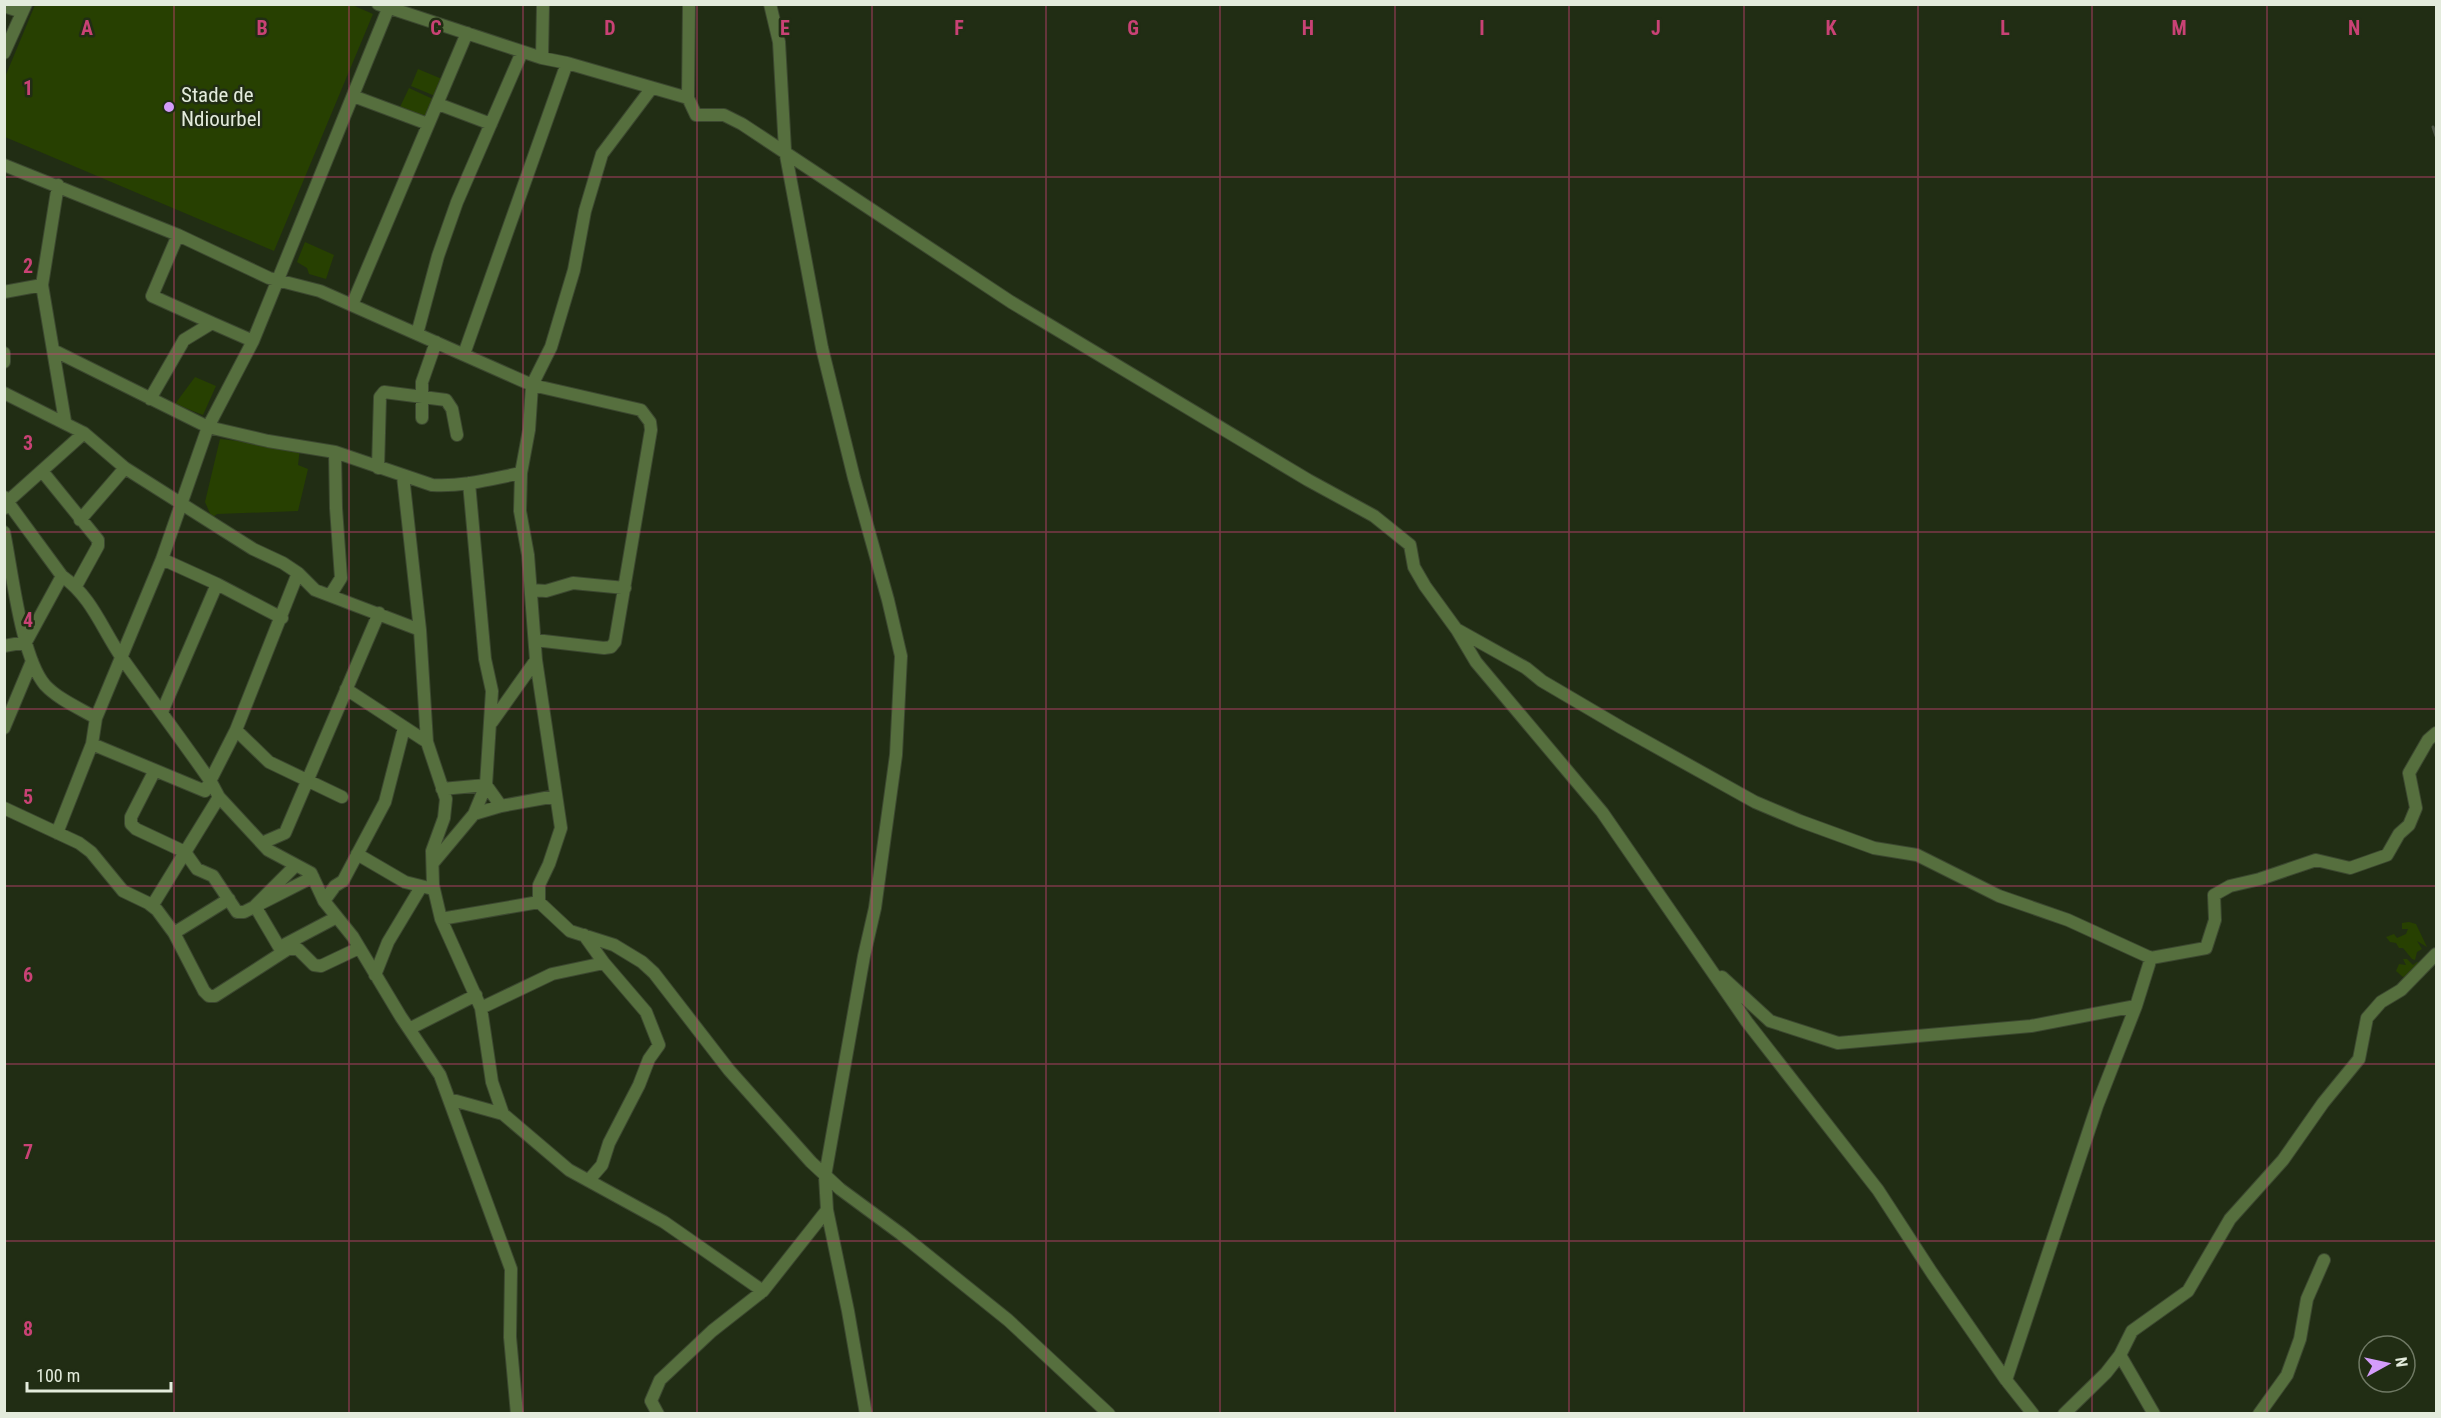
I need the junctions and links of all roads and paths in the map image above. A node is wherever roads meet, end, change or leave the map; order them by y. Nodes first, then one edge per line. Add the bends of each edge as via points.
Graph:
1 (543, 4) edge
2 (689, 4) edge
3 (770, 4) edge
4 (4, 6) edge
5 (383, 7) edge
6 (24, 8) edge
7 (466, 33) junction
8 (522, 52) junction
9 (4, 53) edge
10 (542, 58) junction
11 (567, 63) junction
12 (651, 89) junction
13 (353, 96) junction
14 (688, 98) junction
15 (438, 104) junction
16 (428, 124) junction
17 (491, 124) junction
18 (785, 150) junction
19 (4, 165) edge
20 (58, 185) junction
21 (178, 235) junction
22 (278, 281) junction
23 (42, 285) junction
24 (4, 292) edge
25 (352, 305) junction
26 (212, 323) junction
27 (417, 334) junction
28 (253, 340) junction
29 (435, 342) junction
30 (53, 350) junction
31 (4, 353) edge
32 (464, 354) junction
33 (4, 362) edge
34 (532, 385) junction
35 (4, 393) edge
36 (420, 396) junction
37 (150, 399) junction
38 (422, 418) dead end
39 (65, 421) junction
40 (208, 427) junction
41 (84, 433) junction
42 (457, 435) dead end
43 (335, 452) junction
44 (125, 468) junction
45 (378, 468) junction
46 (42, 471) junction
47 (521, 473) junction
48 (404, 476) junction
49 (470, 483) junction
50 (6, 502) edge
51 (181, 502) junction
52 (80, 520) junction
53 (4, 532) edge
54 (162, 559) junction
55 (8, 571) edge
56 (298, 573) junction
57 (62, 576) junction
58 (217, 584) junction
59 (76, 586) junction
60 (625, 588) junction
61 (531, 590) junction
62 (331, 594) junction
63 (379, 613) junction
64 (282, 618) junction
65 (420, 630) junction
66 (1457, 630) junction
67 (535, 640) junction
68 (26, 642) junction
69 (4, 646) edge
70 (120, 656) junction
71 (536, 660) junction
72 (32, 661) junction
73 (346, 689) junction
74 (162, 712) junction
75 (96, 718) junction
76 (492, 722) junction
77 (4, 728) edge
78 (404, 728) junction
79 (236, 730) junction
80 (2436, 733) edge
81 (427, 742) junction
82 (92, 744) junction
83 (154, 772) junction
84 (307, 781) junction
85 (211, 782) junction
86 (486, 785) junction
87 (442, 789) junction
88 (556, 796) junction
89 (219, 797) junction
90 (342, 797) dead end
91 (501, 806) junction
92 (4, 808) edge
93 (474, 814) junction
94 (57, 832) junction
95 (262, 843) junction
96 (185, 852) junction
97 (357, 854) junction
98 (433, 863) junction
99 (296, 866) junction
100 (313, 877) junction
101 (421, 887) junction
102 (434, 889) junction
103 (229, 899) junction
104 (324, 901) junction
105 (539, 902) junction
106 (152, 906) junction
107 (255, 906) junction
108 (337, 917) junction
109 (441, 919) junction
110 (174, 933) junction
111 (583, 934) junction
112 (359, 948) junction
113 (281, 950) junction
114 (2436, 954) edge
115 (2151, 957) junction
116 (604, 963) junction
117 (1707, 964) junction
118 (375, 975) junction
119 (476, 995) junction
120 (2136, 1006) junction
121 (481, 1008) junction
122 (409, 1029) junction
123 (449, 1099) junction
124 (503, 1114) junction
125 (825, 1176) junction
126 (588, 1180) junction
127 (827, 1210) junction
128 (2324, 1260) dead end
129 (762, 1291) junction
130 (2120, 1355) junction
131 (2007, 1380) junction
132 (517, 1413) edge
133 (658, 1413) edge
134 (866, 1413) edge
135 (1109, 1413) edge
136 (2033, 1413) edge
137 (2064, 1413) edge
138 (2154, 1413) edge
139 (2259, 1413) edge

1 - 10 street
2 - 14 street
3 - 18 street via 779,42
4 - 6 street
5 - 7 street
5 - 13 street
6 - 9 street
7 - 8 street
7 - 15 street
8 - 10 street
8 - 17 street
10 - 11 street
11 - 12 street
11 - 32 street
12 - 14 street
12 - 34 street via 602,154 555,336
13 - 16 street
13 - 22 street
14 - 18 street via 696,115 724,115
15 - 16 street
15 - 17 street
16 - 25 street
17 - 27 street via 438,255
18 - 66 street via 1011,302 1374,516 1410,545 1419,577
18 - 125 street via 822,348 901,656 896,755 875,908
19 - 20 street
20 - 21 street
20 - 23 street
21 - 22 street
21 - 26 street via 152,296
22 - 25 street via 311,288
22 - 28 street
23 - 24 street
23 - 30 street
25 - 27 street
26 - 28 street
26 - 37 street via 184,340
27 - 29 street
28 - 40 street
29 - 32 street
29 - 36 street
30 - 37 street
30 - 39 street
31 - 33 street
32 - 34 street
34 - 47 street
34 - 60 street via 634,407 650,422
35 - 39 street
36 - 38 street
36 - 42 street via 448,402
36 - 45 street via 386,392 381,395
37 - 40 street
39 - 41 street
40 - 43 street
40 - 51 street
41 - 44 street
41 - 46 street
43 - 45 street
43 - 62 street via 341,578
44 - 51 street
44 - 52 street
45 - 48 street
46 - 50 street
46 - 52 street
47 - 49 street
47 - 61 street via 520,511
48 - 49 street via 447,486
48 - 65 street
49 - 76 street
50 - 57 street
51 - 54 street
51 - 56 street
52 - 59 street via 98,540 98,546
53 - 55 street
54 - 58 street
54 - 70 street
55 - 68 street
56 - 62 street via 315,590
56 - 64 street
57 - 59 street
57 - 68 street
58 - 64 street
58 - 74 street
59 - 70 street
60 - 61 street via 573,583 546,591
60 - 67 street via 611,647
61 - 67 street
62 - 63 street
63 - 65 street
63 - 73 street
64 - 79 street
65 - 81 street
66 - 115 street via 1755,802 1874,848 1917,855 1999,896 2068,920
66 - 117 street via 1476,662 1602,812
67 - 71 street
68 - 69 street
68 - 72 street
70 - 74 street
70 - 75 street
71 - 76 street
71 - 88 street
72 - 75 street via 40,679 53,693
72 - 77 street
73 - 78 street
73 - 84 street
74 - 85 street
75 - 82 street
76 - 86 street
78 - 81 street
78 - 97 street via 385,802
79 - 84 street via 269,762
79 - 85 street
80 - 115 street via 2409,772 2416,808 2387,855 2350,868 2316,860 2230,886 2214,895 2215,920 2206,948
81 - 87 street
82 - 83 street
82 - 94 street
83 - 85 street via 205,791
83 - 96 street via 131,824
84 - 90 street
84 - 95 street via 285,833
85 - 89 street
86 - 87 street
86 - 91 street
86 - 93 street
87 - 98 street via 446,800 444,819 432,851
88 - 91 street
88 - 105 street via 561,828 539,885
89 - 95 street
89 - 96 street
91 - 93 street
92 - 94 street
93 - 98 street
94 - 106 street via 85,847 123,891
95 - 99 street
96 - 103 street via 197,869 213,876
96 - 106 street
97 - 101 street
97 - 104 street via 343,881
98 - 102 street
99 - 100 street
99 - 107 street
100 - 104 street
100 - 107 street
101 - 102 street
101 - 118 street via 388,942
102 - 109 street
103 - 107 street via 237,912
103 - 110 street
104 - 108 street
105 - 109 street
105 - 111 street via 570,931
106 - 110 street
107 - 113 street
108 - 112 street
108 - 113 street
109 - 119 street
110 - 113 street via 204,991 212,997
111 - 116 street
111 - 125 street via 628,953 654,973 729,1071
112 - 113 street via 321,966 314,965 295,948
112 - 118 street
114 - 130 street via 2367,1018 2359,1059 2283,1160 2230,1219 2188,1291 2132,1331
115 - 120 street
116 - 121 street via 552,974
116 - 126 street via 646,1012 659,1045 609,1143 602,1165
117 - 120 street via 1770,1020 1838,1043 2031,1026
117 - 131 street via 1747,1022 1878,1190
118 - 122 street
119 - 121 street
119 - 122 street
120 - 131 street via 2097,1106
121 - 124 street via 492,1082
122 - 123 street via 440,1075
123 - 124 street
123 - 132 street via 511,1269 510,1337
124 - 126 street via 569,1170
125 - 127 street
125 - 135 street via 1008,1320
126 - 129 street via 664,1222
127 - 129 street
127 - 134 street
128 - 139 street via 2307,1299 2300,1339 2287,1375
129 - 133 street via 660,1380 651,1401
130 - 137 street
130 - 138 street
131 - 136 street

